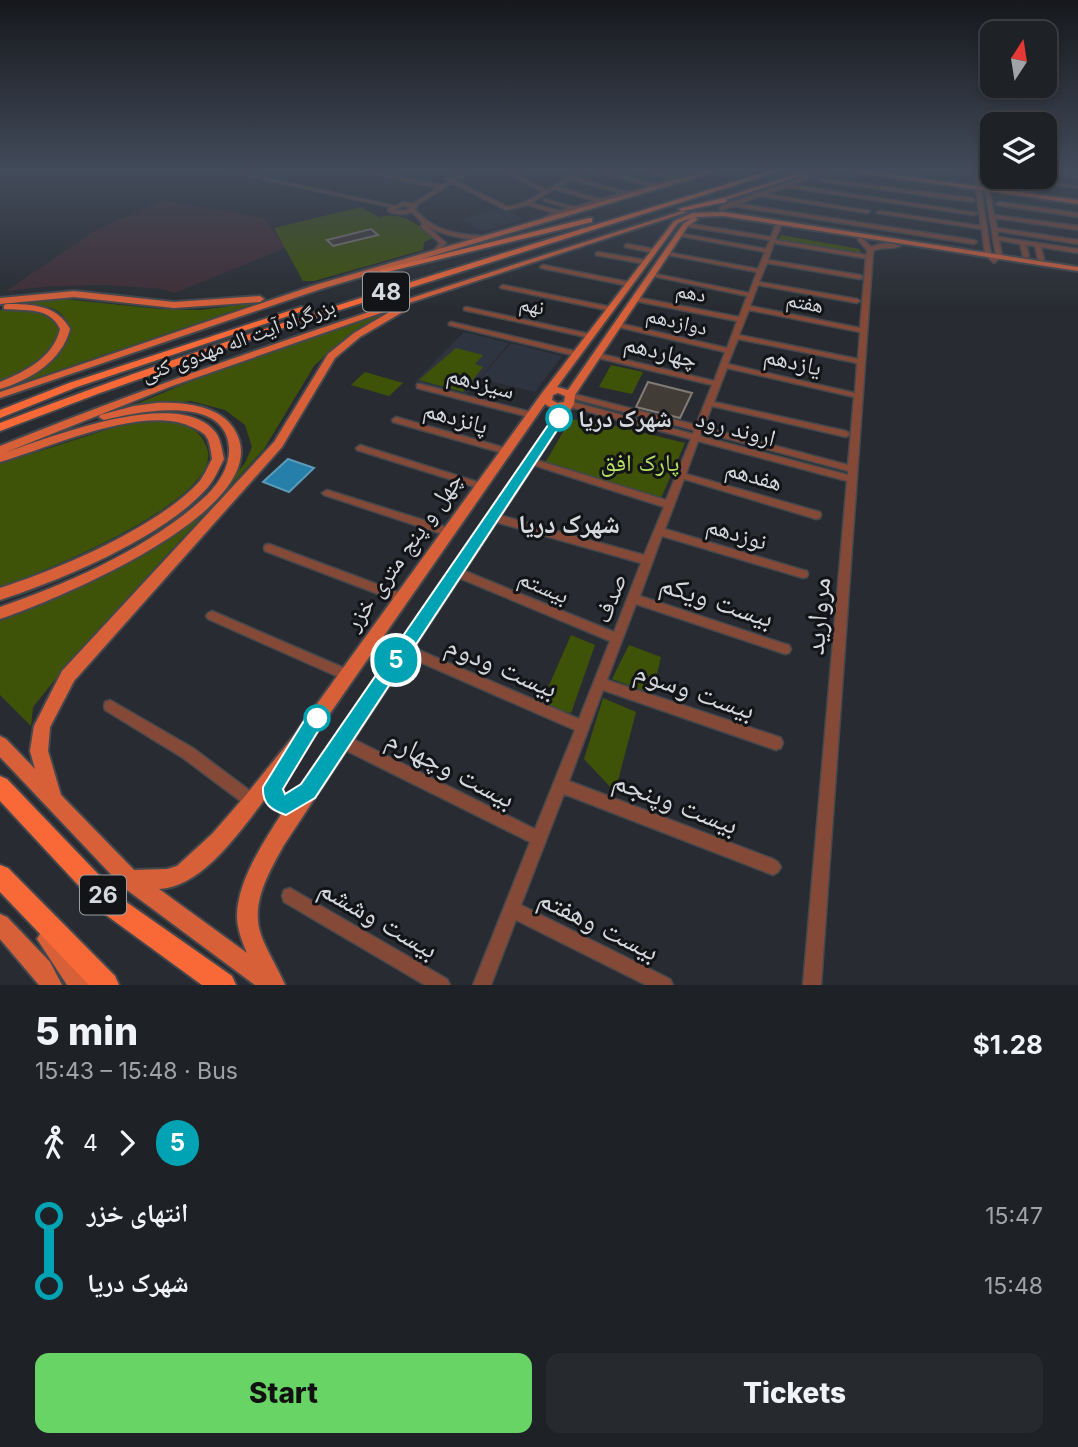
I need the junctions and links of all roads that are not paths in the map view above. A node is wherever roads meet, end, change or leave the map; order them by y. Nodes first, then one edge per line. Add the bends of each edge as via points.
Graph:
1 (992, 216) edge
2 (408, 217) edge
3 (422, 217) edge
4 (549, 217) edge
5 (557, 217) edge
6 (613, 217) edge
7 (616, 217) edge
8 (636, 217) edge
9 (680, 217) edge
10 (692, 217) edge
11 (694, 217) edge
12 (735, 217) edge
13 (746, 217) edge
14 (811, 217) edge
15 (866, 217) edge
16 (908, 217) edge
17 (982, 217) edge
18 (999, 217) edge
19 (595, 223) junction
20 (531, 225) junction
21 (685, 225) junction
22 (864, 225) junction
23 (778, 226) junction
24 (984, 228) junction
25 (1078, 228) edge
26 (994, 229) junction
27 (678, 235) junction
28 (861, 237) junction
29 (663, 238) junction
30 (996, 238) junction
31 (484, 239) junction
32 (592, 242) junction
33 (974, 242) dead end
34 (1078, 242) edge
35 (1023, 243) junction
36 (1038, 245) junction
37 (627, 246) dead end
38 (897, 246) junction
39 (654, 251) junction
40 (1078, 251) edge
41 (768, 252) junction
42 (435, 253) junction
43 (867, 253) junction
44 (598, 254) dead end
45 (666, 254) junction
46 (1026, 256) dead end
47 (993, 257) junction
48 (1041, 259) dead end
49 (645, 262) junction
50 (543, 267) dead end
51 (1078, 269) edge
52 (383, 270) junction
53 (1078, 274) edge
54 (651, 275) junction
55 (860, 277) dead end
56 (629, 284) junction
57 (318, 287) junction
58 (503, 287) dead end
59 (446, 288) junction
60 (753, 289) junction
61 (635, 299) junction
62 (857, 301) dead end
63 (0, 302) edge
64 (0, 307) edge
65 (746, 307) junction
66 (466, 309) dead end
67 (611, 309) junction
68 (741, 320) junction
69 (451, 324) dead end
70 (618, 325) junction
71 (858, 330) dead end
72 (735, 335) junction
73 (590, 336) junction
74 (729, 351) junction
75 (576, 354) junction
76 (597, 355) junction
77 (857, 361) dead end
78 (723, 365) junction
79 (716, 384) junction
80 (0, 386) edge
81 (420, 386) dead end
82 (0, 394) edge
83 (855, 395) dead end
84 (545, 396) junction
85 (569, 399) junction
86 (709, 403) junction
87 (0, 414) edge
88 (532, 415) junction
89 (396, 420) dead end
90 (0, 426) edge
91 (697, 433) junction
92 (846, 434) dead end
93 (32, 436) junction
94 (360, 448) dead end
95 (0, 450) edge
96 (506, 451) junction
97 (0, 458) edge
98 (530, 461) junction
99 (853, 474) junction
100 (680, 475) junction
101 (481, 486) junction
102 (327, 493) dead end
103 (669, 505) junction
104 (816, 515) dead end
105 (492, 517) junction
106 (659, 531) junction
107 (448, 532) junction
108 (268, 548) dead end
109 (647, 560) junction
110 (456, 572) junction
111 (803, 574) dead end
112 (0, 594) edge
113 (402, 598) junction
114 (633, 598) junction
115 (0, 613) edge
116 (212, 616) dead end
117 (617, 639) junction
118 (403, 649) junction
119 (785, 649) dead end
120 (347, 675) junction
121 (599, 683) junction
122 (110, 706) dead end
123 (582, 727) junction
124 (302, 739) junction
125 (342, 741) junction
126 (776, 743) dead end
127 (0, 745) edge
128 (560, 785) junction
129 (0, 786) edge
130 (308, 791) junction
131 (252, 801) junction
132 (54, 802) junction
133 (539, 839) junction
134 (773, 867) dead end
135 (0, 876) edge
136 (130, 880) junction
137 (290, 896) dead end
138 (20, 898) junction
139 (511, 909) junction
140 (0, 925) edge
141 (51, 985) edge
142 (80, 985) edge
143 (106, 985) edge
144 (223, 985) edge
145 (274, 985) edge
146 (441, 985) edge
147 (482, 985) edge
148 (664, 985) edge
149 (812, 985) edge

1 - 26 street
2 - 42 street via 443,243
3 - 31 street via 458,237
4 - 20 street
5 - 20 main road, بزرگراه آیت اله مهدوی کنی
6 - 19 highway, 48
7 - 19 highway, بزرگراه آیت اله مهدوی کنی / 48
8 - 19 highway
9 - 32 main road, بزرگراه آیت اله مهدوی کنی
10 - 29 main road, چهل و پنج متری خزر via 676,222
11 - 21 main road
12 - 23 main road
13 - 28 main road
14 - 22 street
15 - 22 street
16 - 24 street
17 - 24 street
18 - 25 street
19 - 52 highway
19 - 87 highway, بزرگراه آیت اله مهدوی کنی / 48 via 285,314
19 - 90 highway, بزرگراه آیت اله مهدوی کنی / 48 via 274,328
20 - 31 main road, بزرگراه آیت اله مهدوی کنی
21 - 27 main road
21 - 41 street
22 - 28 street
22 - 33 street
23 - 28 main road
23 - 41 street, صدف
24 - 47 street
26 - 30 street
26 - 34 street
27 - 41 street
27 - 45 main road
28 - 38 main road
28 - 43 street
28 - 47 main road
29 - 32 main road via 660,229 653,228
29 - 39 main road, چهل و پنج متری خزر
30 - 35 street
30 - 47 street
31 - 42 main road, بزرگراه آیت اله مهدوی کنی
32 - 59 main road, بزرگراه آیت اله مهدوی کنی
35 - 36 street
35 - 46 street
36 - 40 street
36 - 48 street
37 - 39 street
38 - 43 street via 878,246
38 - 47 main road
39 - 49 main road, چهل و پنج متری خزر
41 - 43 street
41 - 45 street
41 - 55 street
41 - 60 street, صدف
42 - 52 main road, بزرگراه آیت اله مهدوی کنی
43 - 99 street, مروارید
44 - 49 street
45 - 54 main road
47 - 51 main road
47 - 53 main road
49 - 56 main road, چهل و پنج متری خزر
50 - 56 street
52 - 57 main road, بزرگراه آیت اله مهدوی کنی
54 - 60 street
54 - 61 main road
56 - 67 main road, چهل و پنج متری خزر
57 - 63 main road via 244,302 198,305 74,294
57 - 82 main road, بزرگراه آیت اله مهدوی کنی
58 - 67 street
59 - 93 main road, بزرگراه آیت اله مهدوی کنی via 202,371
59 - 132 main road via 383,319 331,356 278,444 68,676 42,726 39,751
60 - 62 street
60 - 65 street, صدف
61 - 68 street, دهم
61 - 70 main road
64 - 80 main road via 48,311 58,316 65,328 53,353
65 - 68 street, صدف
65 - 71 street, هفتم
66 - 73 street, نهم
67 - 73 main road, چهل و پنج متری خزر
68 - 72 street, صدف
69 - 75 street
70 - 74 street, دوازدهم
70 - 76 main road
72 - 74 street, صدف
72 - 77 street
73 - 75 main road, چهل و پنج متری خزر
74 - 78 street, صدف
75 - 84 main road, چهل و پنج متری خزر
76 - 79 street, چهاردهم
76 - 85 main road
78 - 79 street, صدف
78 - 83 street, یازدهم
79 - 86 street, صدف
81 - 88 street, سیزدهم
84 - 85 main road via 551,405
84 - 88 main road, چهل و پنج متری خزر
85 - 91 street, اروند رود
85 - 98 main road
86 - 91 street, صدف
86 - 92 street
88 - 96 main road, چهل و پنج متری خزر
89 - 96 street, پانزدهم
91 - 99 street, اروند رود
91 - 100 street, صدف
93 - 95 main road, بزرگراه آیت اله مهدوی کنی
93 - 115 main road via 116,413 187,408 229,428 235,440 235,463 215,494 174,528 55,592
94 - 101 street
96 - 101 main road, چهل و پنج متری خزر
97 - 112 main road via 93,428 159,417 200,426 216,440 218,452 210,476 185,504 78,564
98 - 103 street
98 - 105 main road
99 - 149 street, مروارید
100 - 103 street, صدف
100 - 104 street, هفدهم
101 - 107 main road, چهل و پنج متری خزر
102 - 107 street
103 - 106 street, صدف
105 - 109 street
105 - 110 main road
106 - 109 street, صدف
106 - 111 street, نوزدهم
107 - 113 main road, چهل و پنج متری خزر
108 - 113 street
109 - 114 street, صدف
110 - 117 street, بیستم
110 - 118 main road
113 - 120 main road, چهل و پنج متری خزر
114 - 117 street, صدف
114 - 119 street, بیست ویکم
116 - 120 street
117 - 121 street, صدف
118 - 123 street, بیست ودوم
118 - 125 main road
120 - 124 main road, چهل و پنج متری خزر
121 - 123 street, صدف
121 - 126 street, بیست وسوم
122 - 131 street via 188,753
123 - 128 street, صدف
124 - 130 main road via 273,787 273,795 286,805
124 - 131 main road, چهل و پنج متری خزر
125 - 130 main road
125 - 133 street, بیست وچهارم
127 - 132 main road
128 - 133 street, صدف
128 - 134 street, بیست وپنجم
129 - 144 highway, 26 via 114,907
130 - 145 main road via 268,856 248,902 248,929
131 - 136 main road, چهل و پنج متری خزر via 183,874 167,880
132 - 136 main road
133 - 139 street, صدف
135 - 138 highway, 26
136 - 145 main road
137 - 146 street, بیست وششم
138 - 142 main road
138 - 143 highway, 26
139 - 147 street, صدف
139 - 148 street, بیست وهفتم
140 - 141 main road

